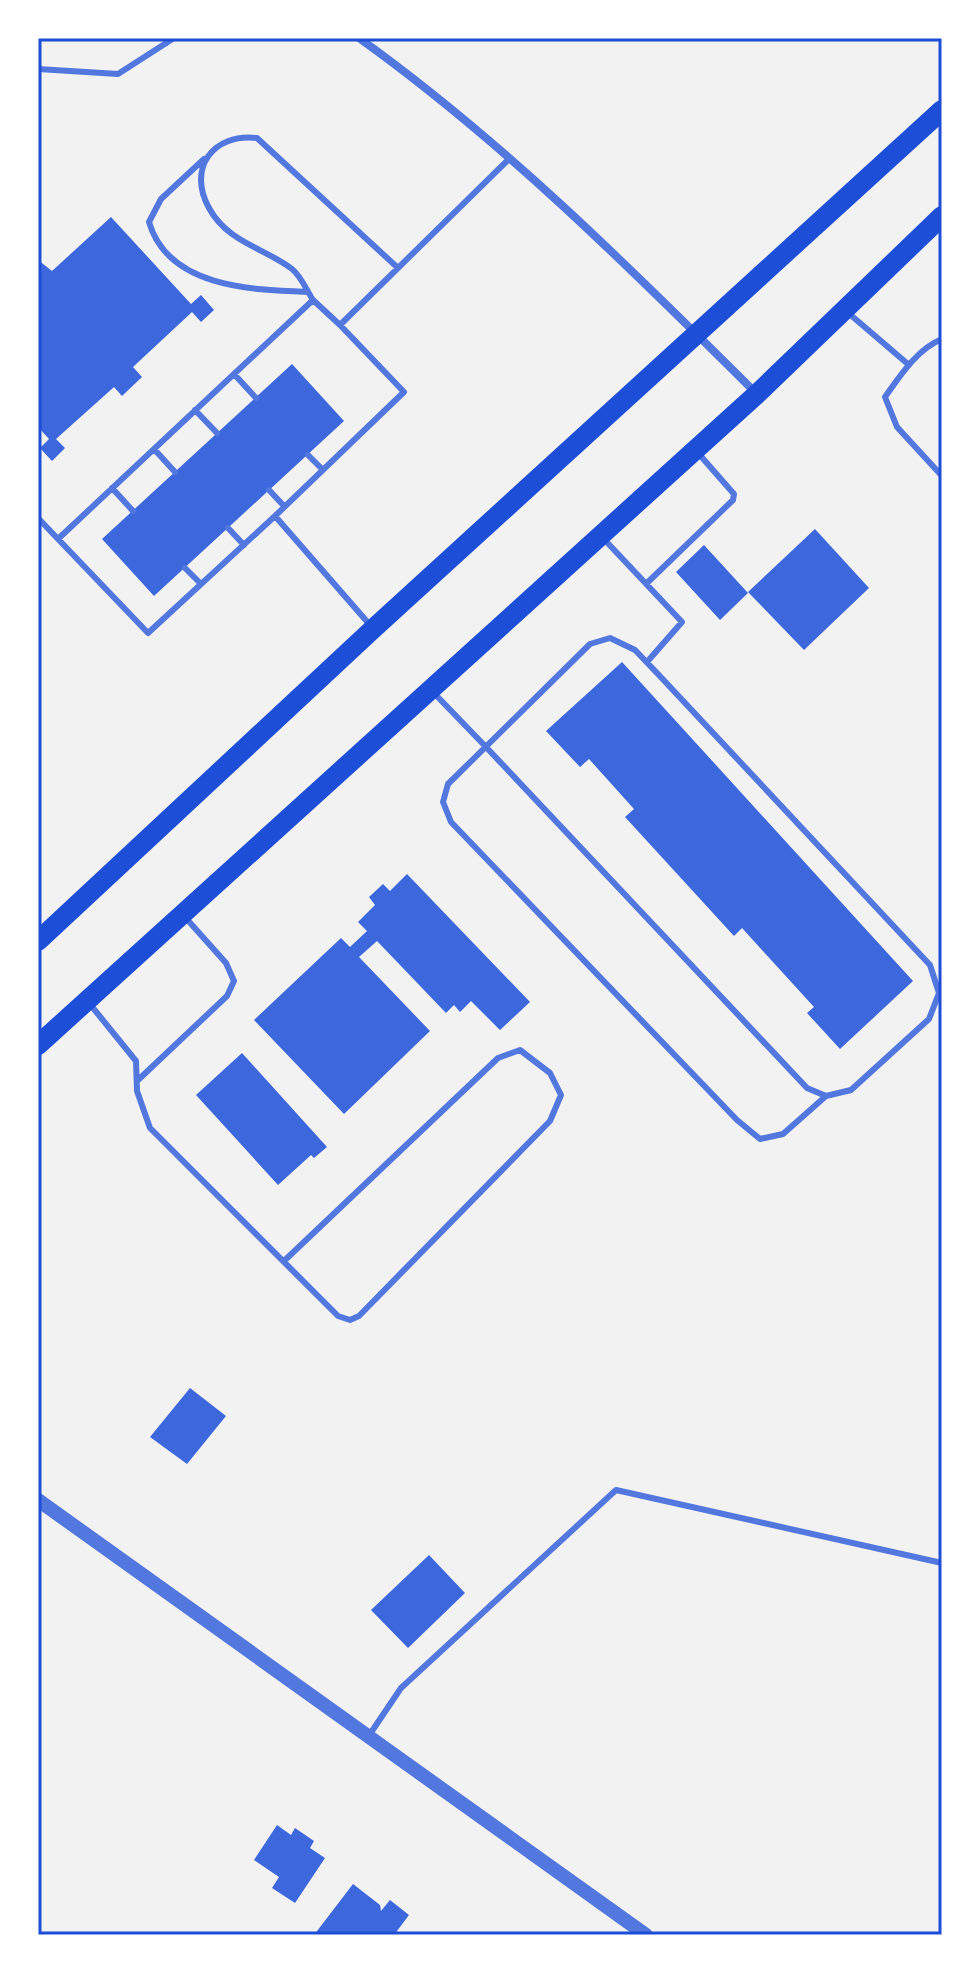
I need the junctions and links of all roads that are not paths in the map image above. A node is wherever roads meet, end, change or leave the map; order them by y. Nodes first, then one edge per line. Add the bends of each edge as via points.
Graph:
1 (174, 38) edge
2 (359, 38) edge
3 (38, 69) edge
4 (942, 110) edge
5 (510, 158) junction
6 (204, 159) junction
7 (942, 216) edge
8 (398, 268) junction
9 (308, 292) junction
10 (313, 300) junction
11 (844, 309) junction
12 (340, 325) junction
13 (698, 335) junction
14 (942, 339) edge
15 (909, 365) junction
16 (234, 374) junction
17 (757, 394) junction
18 (256, 398) dead end
19 (195, 410) junction
20 (217, 433) dead end
21 (694, 448) junction
22 (154, 449) junction
23 (308, 455) dead end
24 (323, 470) junction
25 (175, 472) dead end
26 (942, 476) edge
27 (112, 488) junction
28 (269, 490) dead end
29 (284, 506) junction
30 (133, 511) dead end
31 (275, 516) junction
32 (38, 518) edge
33 (228, 528) dead end
34 (599, 534) junction
35 (58, 539) junction
36 (244, 545) junction
37 (185, 568) dead end
38 (647, 583) junction
39 (201, 584) junction
40 (373, 629) junction
41 (647, 662) junction
42 (430, 688) junction
43 (486, 747) junction
44 (182, 913) junction
45 (38, 941) edge
46 (86, 1000) junction
47 (38, 1045) edge
48 (137, 1081) junction
49 (826, 1096) junction
50 (284, 1261) junction
51 (38, 1500) edge
52 (942, 1563) edge
53 (370, 1734) junction
54 (646, 1935) edge

1 - 3 lane via 118,74
2 - 5 street
4 - 13 main road
5 - 8 lane
5 - 13 street via 594,231
6 - 8 lane via 239,136 257,138
6 - 9 lane via 199,184 210,210 245,245 293,270
6 - 9 lane via 161,199 149,222 155,243 179,267 197,276
7 - 11 main road
8 - 12 lane
9 - 10 lane
10 - 12 lane
10 - 16 lane
11 - 15 lane
11 - 17 main road
12 - 24 lane via 404,392
13 - 17 street
13 - 40 main road
14 - 15 lane
15 - 26 lane via 885,397 897,427
16 - 18 lane
16 - 19 lane
17 - 21 main road
19 - 20 lane
19 - 22 lane
21 - 34 main road
21 - 38 lane via 734,494 733,500
22 - 25 lane
22 - 27 lane
23 - 24 lane
24 - 29 lane
27 - 30 lane
27 - 35 lane
28 - 29 lane
29 - 31 lane
31 - 36 lane
31 - 40 lane
32 - 35 lane
33 - 36 lane
34 - 38 lane
34 - 42 main road
35 - 39 lane via 148,633
36 - 39 lane
37 - 39 lane
38 - 41 lane via 682,622
40 - 45 main road
41 - 43 lane via 610,638 590,644
41 - 49 lane via 930,965 939,993 929,1019 851,1090
42 - 43 lane
42 - 44 main road
43 - 49 lane via 807,1088
43 - 49 lane via 448,784 443,802 451,822 737,1120 760,1139 783,1134
44 - 46 main road
44 - 48 lane via 226,963 234,981 227,996
46 - 47 main road
46 - 48 lane via 136,1061
48 - 50 lane via 150,1128
50 - 50 lane via 338,1316 359,1316 550,1121 561,1095 550,1073 520,1050 498,1058
51 - 53 street
52 - 53 lane via 616,1490 401,1688
53 - 54 street

